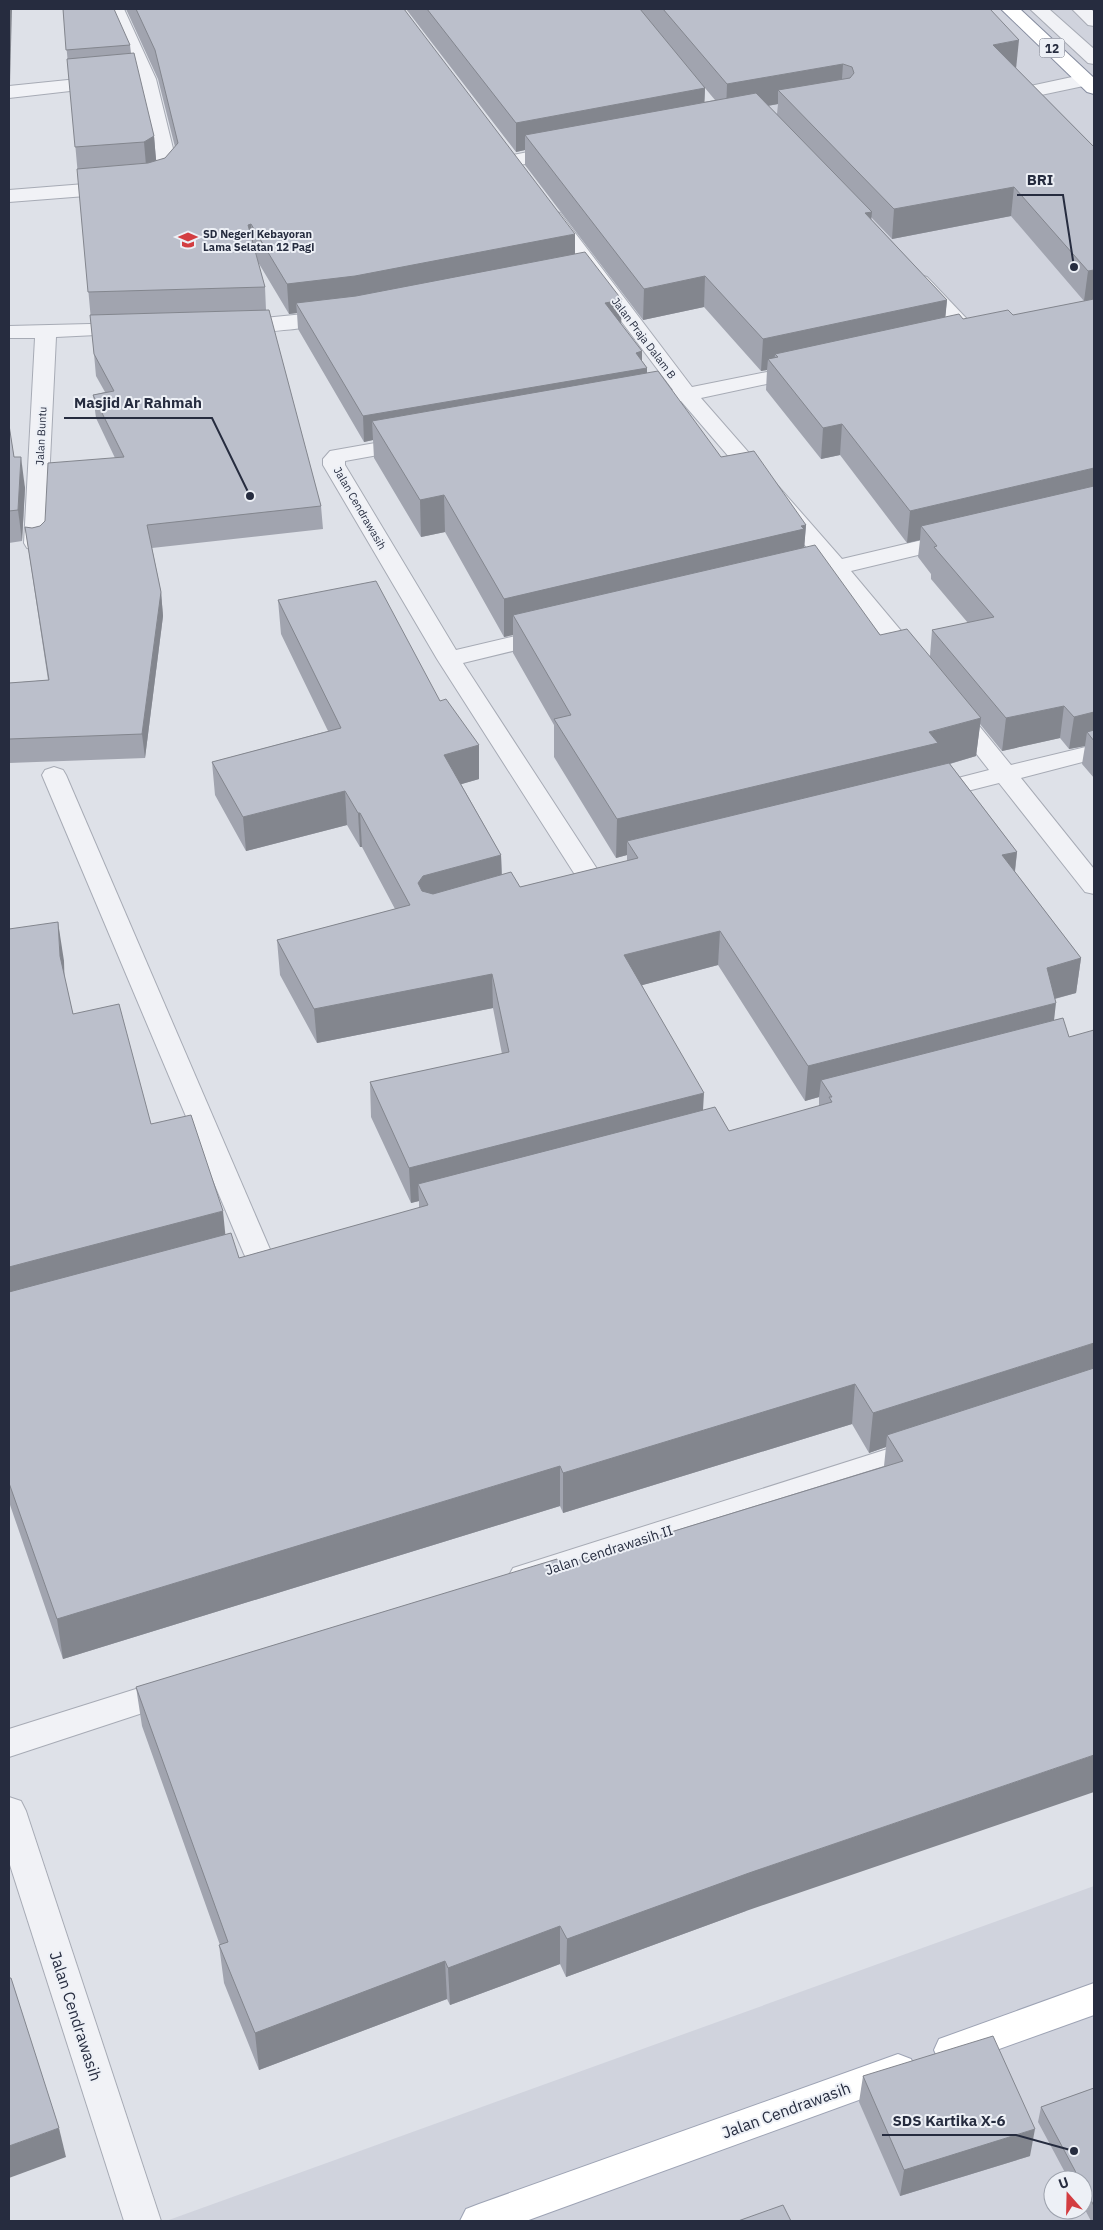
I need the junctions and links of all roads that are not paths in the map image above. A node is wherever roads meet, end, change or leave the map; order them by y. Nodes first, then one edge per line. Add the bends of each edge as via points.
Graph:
1 (115, 9) edge
2 (1010, 9) edge
3 (1039, 9) edge
4 (1081, 9) edge
5 (1094, 21) edge
6 (1094, 59) edge
7 (147, 79) junction
8 (1090, 84) edge
9 (9, 92) edge
10 (498, 146) edge
11 (583, 147) edge
12 (1094, 160) edge
13 (510, 161) junction
14 (522, 176) edge
15 (9, 196) edge
16 (540, 199) edge
17 (904, 264) edge
18 (357, 314) edge
19 (217, 327) edge
20 (149, 328) edge
21 (46, 330) junction
22 (9, 332) edge
23 (944, 340) edge
24 (820, 367) edge
25 (687, 395) junction
26 (618, 407) edge
27 (432, 439) edge
28 (980, 534) edge
29 (35, 542) edge
30 (837, 568) junction
31 (798, 577) edge
32 (575, 629) edge
33 (449, 659) junction
34 (1094, 752) edge
35 (54, 775) dead end
36 (1007, 775) junction
37 (902, 800) edge
38 (588, 875) edge
39 (1094, 886) edge
40 (229, 1262) edge
41 (943, 1443) edge
42 (500, 1586) edge
43 (198, 1682) edge
44 (9, 1743) edge
45 (9, 1812) edge
46 (1094, 1999) edge
47 (143, 2221) edge
48 (479, 2221) edge

1 - 7 street
2 - 8 main road, 12
3 - 6 street
4 - 5 street
7 - 9 street
7 - 15 street via 169,173 159,182
8 - 12 street via 1028,92
10 - 13 street
11 - 13 street
13 - 14 street
16 - 25 street, Jalan Praja Dalam B via 582,270
17 - 23 street via 966,328
18 - 19 street via 256,326
20 - 21 street
21 - 22 street
21 - 29 street, Jalan Buntu
24 - 25 street
25 - 26 street
25 - 30 street
27 - 33 street, Jalan Cendrawasih via 344,454 333,461
28 - 30 street
30 - 31 street
30 - 36 street
32 - 33 street
33 - 38 street, Jalan Cendrawasih
34 - 36 street
35 - 40 street via 271,1251
36 - 37 street
36 - 39 street
41 - 42 street, Jalan Cendrawasih II
43 - 44 street
45 - 47 street, Jalan Cendrawasih
46 - 48 main road, Jalan Cendrawasih

